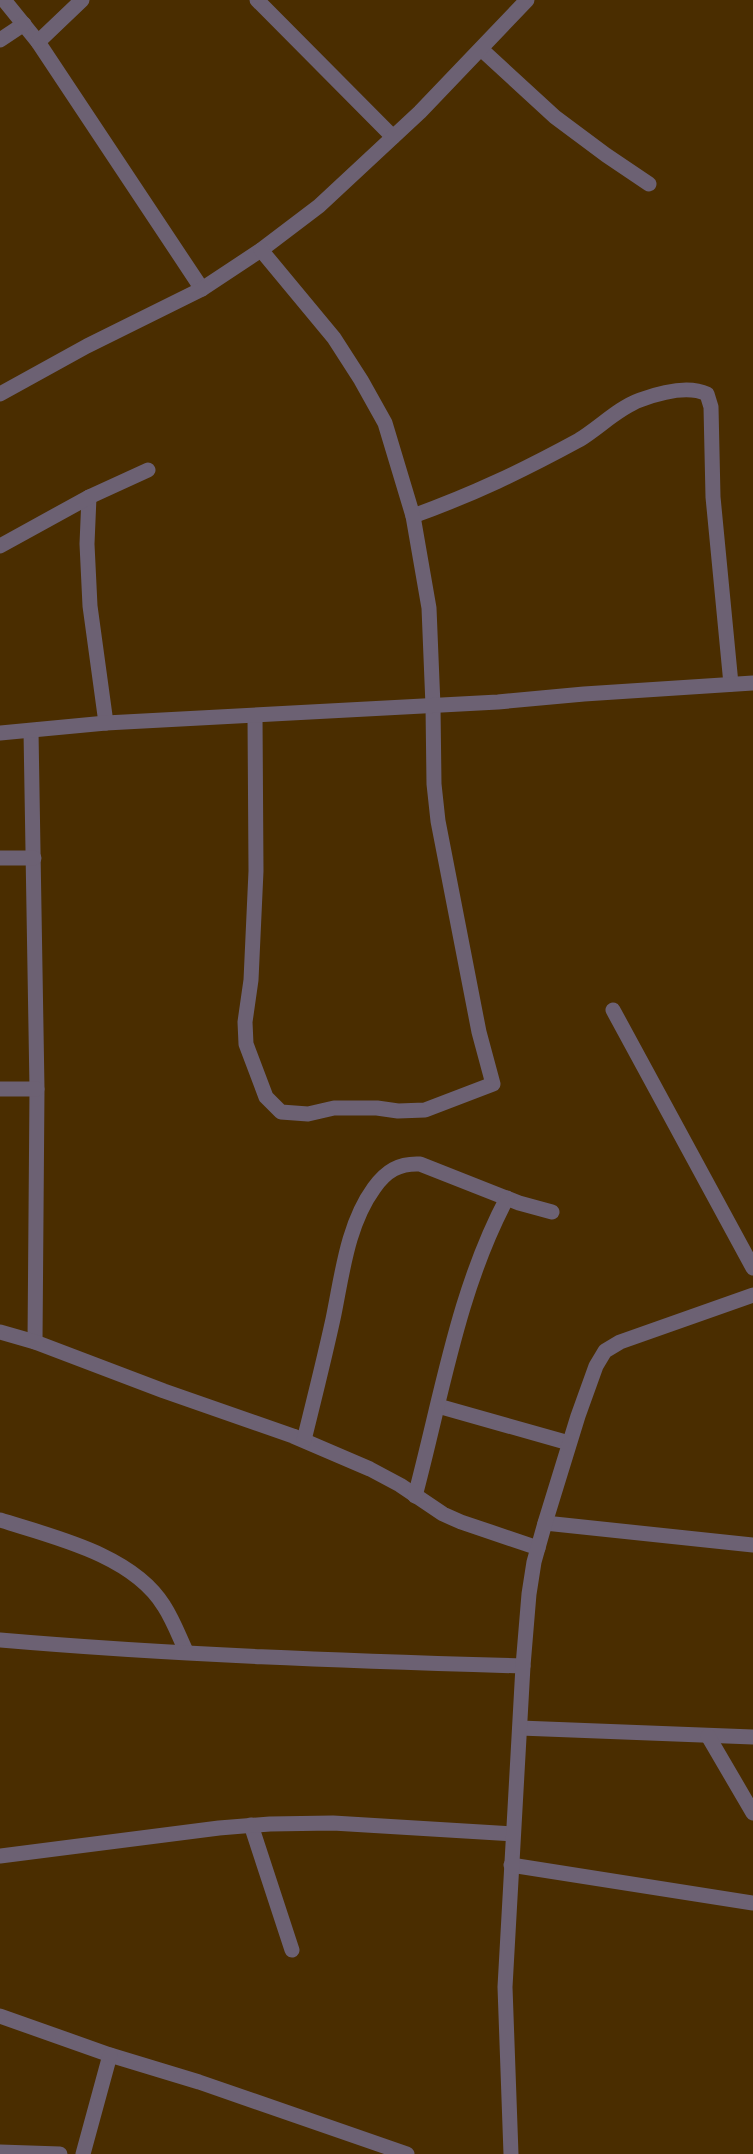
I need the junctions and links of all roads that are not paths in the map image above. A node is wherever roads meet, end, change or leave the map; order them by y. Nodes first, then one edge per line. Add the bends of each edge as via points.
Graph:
1 (4, 0) edge
2 (82, 0) edge
3 (257, 0) edge
4 (526, 0) edge
5 (24, 24) junction
6 (0, 40) edge
7 (38, 42) junction
8 (481, 50) junction
9 (393, 137) junction
10 (649, 184) dead end
11 (261, 250) junction
12 (202, 289) junction
13 (0, 394) edge
14 (148, 470) dead end
15 (89, 497) junction
16 (412, 516) junction
17 (0, 546) edge
18 (731, 684) junction
19 (753, 684) edge
20 (433, 705) junction
21 (255, 716) junction
22 (106, 723) junction
23 (32, 731) junction
24 (0, 734) edge
25 (0, 858) edge
26 (34, 858) junction
27 (613, 1010) dead end
28 (0, 1089) edge
29 (37, 1089) junction
30 (507, 1198) junction
31 (552, 1212) dead end
32 (753, 1268) edge
33 (753, 1295) edge
34 (0, 1332) edge
35 (35, 1342) junction
36 (438, 1406) junction
37 (304, 1440) junction
38 (569, 1443) junction
39 (415, 1496) junction
40 (0, 1520) edge
41 (545, 1523) junction
42 (753, 1545) edge
43 (538, 1548) junction
44 (0, 1640) edge
45 (186, 1652) junction
46 (523, 1666) junction
47 (520, 1728) junction
48 (708, 1736) junction
49 (753, 1737) edge
50 (753, 1813) edge
51 (251, 1825) junction
52 (513, 1834) junction
53 (0, 1856) edge
54 (512, 1865) junction
55 (753, 1904) edge
56 (292, 1950) dead end
57 (0, 2016) edge
58 (110, 2055) junction
59 (0, 2152) edge
60 (60, 2154) edge
61 (83, 2154) edge
62 (407, 2154) edge
63 (511, 2154) edge

1 - 5 street
2 - 7 street
3 - 9 street
4 - 8 street
5 - 6 street
5 - 7 street
7 - 12 street
8 - 9 street
8 - 10 street via 555,117
9 - 11 street via 319,206
11 - 12 street
11 - 16 street via 334,338 361,380 385,423
12 - 13 street
14 - 15 street
15 - 17 street
15 - 22 street via 90,606
16 - 18 street via 524,470 586,436 639,400 680,391 707,394
16 - 20 street via 429,608
18 - 19 street
18 - 20 street
20 - 21 street
20 - 21 street via 438,821 479,1032 493,1084 425,1110 334,1108 308,1113 281,1112 266,1097 246,1044 245,1022 256,871
21 - 22 street
22 - 23 street
23 - 24 street
23 - 26 street
25 - 26 street
26 - 29 street
27 - 32 street
28 - 29 street
29 - 35 street
30 - 31 street
30 - 36 street via 467,1290
30 - 37 street via 420,1164 395,1167 378,1183 354,1228
33 - 38 street via 620,1342 605,1351
34 - 35 street
35 - 37 street
36 - 38 street
36 - 39 street
37 - 39 street via 369,1469
38 - 41 street
39 - 43 street via 461,1522
40 - 45 street via 70,1543 125,1568 164,1605
41 - 42 street
41 - 43 street
43 - 46 street via 529,1594
44 - 45 street
45 - 46 street
46 - 47 street
47 - 48 street
47 - 52 street
48 - 49 street
48 - 50 street
51 - 52 street via 333,1823
51 - 53 street
51 - 56 street
52 - 54 street
54 - 55 street
54 - 63 street via 505,1987
57 - 58 street
58 - 61 street
58 - 62 street
59 - 60 street

